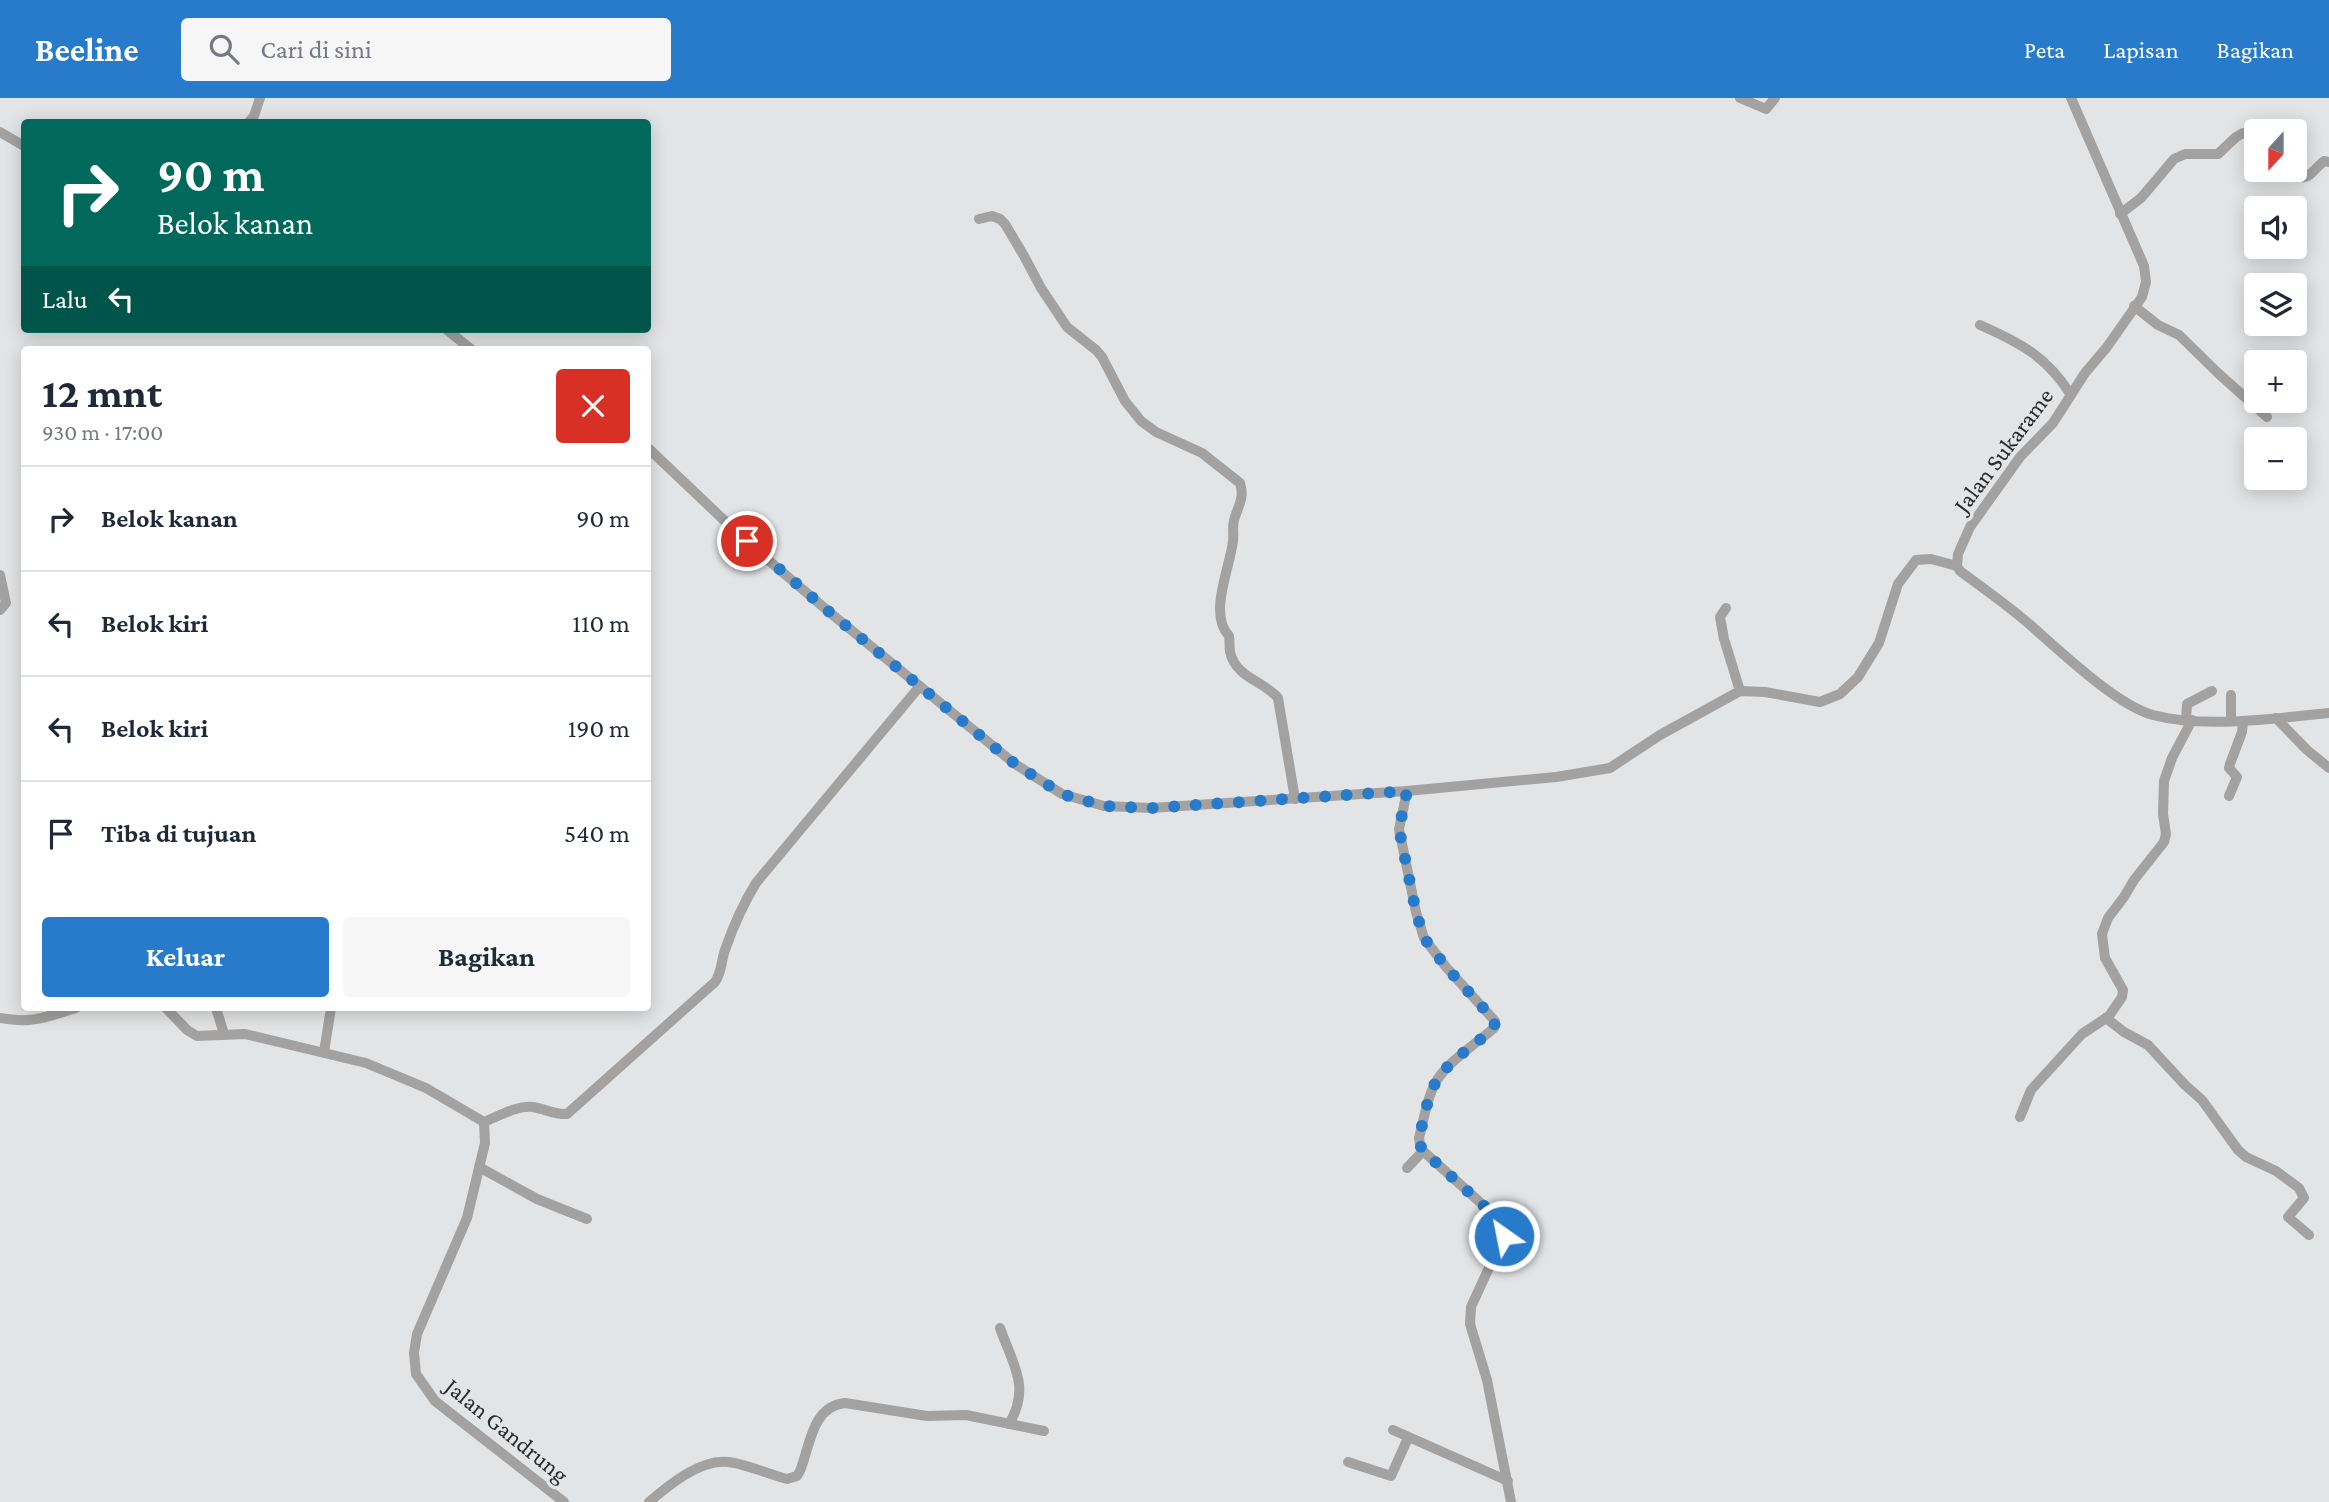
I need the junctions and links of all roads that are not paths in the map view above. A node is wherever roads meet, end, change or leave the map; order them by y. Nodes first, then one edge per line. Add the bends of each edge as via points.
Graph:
1 (260, 98) edge
2 (1740, 98) edge
3 (1775, 98) edge
4 (2071, 98) edge
5 (251, 119) edge
6 (0, 132) edge
7 (2244, 133) edge
8 (21, 144) edge
9 (2329, 162) edge
10 (2307, 177) edge
11 (2120, 214) junction
12 (979, 219) dead end
13 (2134, 306) junction
14 (1980, 325) dead end
15 (451, 333) edge
16 (467, 346) edge
17 (2071, 396) junction
18 (2267, 416) dead end
19 (651, 451) edge
20 (1957, 566) junction
21 (0, 575) edge
22 (1726, 608) dead end
23 (0, 610) edge
24 (920, 686) junction
25 (1740, 691) junction
26 (2212, 691) dead end
27 (2231, 695) dead end
28 (2329, 713) edge
29 (2276, 718) junction
30 (2189, 720) junction
31 (2231, 721) junction
32 (2243, 722) junction
33 (2329, 768) edge
34 (1407, 791) junction
35 (2229, 796) dead end
36 (1295, 799) junction
37 (67, 1011) edge
38 (169, 1011) edge
39 (217, 1011) edge
40 (331, 1011) edge
41 (0, 1018) edge
42 (2106, 1018) junction
43 (224, 1034) junction
44 (324, 1052) junction
45 (2020, 1117) dead end
46 (484, 1122) junction
47 (1423, 1151) junction
48 (479, 1167) junction
49 (1407, 1168) dead end
50 (587, 1219) dead end
51 (2309, 1235) dead end
52 (1000, 1328) dead end
53 (1009, 1424) junction
54 (1393, 1430) dead end
55 (1044, 1431) dead end
56 (1408, 1438) junction
57 (1348, 1462) dead end
58 (1508, 1481) junction
59 (564, 1502) edge
60 (649, 1502) edge
61 (1511, 1502) edge

1 - 5 street
2 - 3 street via 1766,109
4 - 11 street, Jalan Sukarame
6 - 8 street
7 - 11 street via 2218,154 2185,154 2174,159 2141,198
9 - 10 street via 2324,161
11 - 13 street, Jalan Sukarame via 2145,270 2145,289
12 - 36 street via 992,216 1003,222 1067,327 1096,350 1141,421 1202,453 1240,483 1242,498 1233,524 1220,620 1229,636 1233,662 1278,698
13 - 17 street, Jalan Sukarame
13 - 18 street via 2179,335
14 - 17 street via 2043,361
15 - 16 street
17 - 20 street, Jalan Sukarame via 1970,527
19 - 24 street via 747,541
20 - 25 street via 1922,558 1908,568 1898,584 1879,643 1840,694 1820,702
20 - 30 street via 2127,702 2150,715
21 - 23 street via 6,603
22 - 25 street via 1720,617
24 - 36 street via 1015,764 1062,794 1104,806 1151,808
24 - 46 street via 756,883 745,900 715,982 566,1114 526,1107
25 - 34 street via 1610,768
26 - 30 street via 2187,704
27 - 31 street
28 - 29 street
29 - 32 street
29 - 33 street
30 - 31 street
30 - 42 street via 2164,781 2164,842 2108,918 2102,934 2105,958 2123,992
31 - 32 street
32 - 35 street via 2229,768 2237,777
34 - 36 street
34 - 47 street via 1399,829 1424,938 1495,1021 1494,1028 1437,1079 1419,1138
37 - 41 street via 40,1020
38 - 43 street via 197,1036
39 - 43 street
40 - 44 street
42 - 45 street via 2082,1034 2031,1090
42 - 51 street via 2148,1045 2215,1115 2238,1150 2299,1188 2304,1198 2288,1217
43 - 44 street via 245,1034
44 - 46 street via 366,1063 426,1088
46 - 48 street, Jalan Gandrung
47 - 49 street
47 - 58 street via 1502,1222 1505,1230 1470,1315
48 - 50 street via 537,1199
48 - 59 street, Jalan Gandrung via 467,1218 417,1334 416,1374 435,1401
52 - 53 street via 1021,1390
53 - 55 street
53 - 60 street via 966,1415 927,1416 836,1404 821,1414 800,1471 793,1478 715,1462
54 - 56 street
56 - 57 street via 1391,1476
56 - 58 street
58 - 61 street

